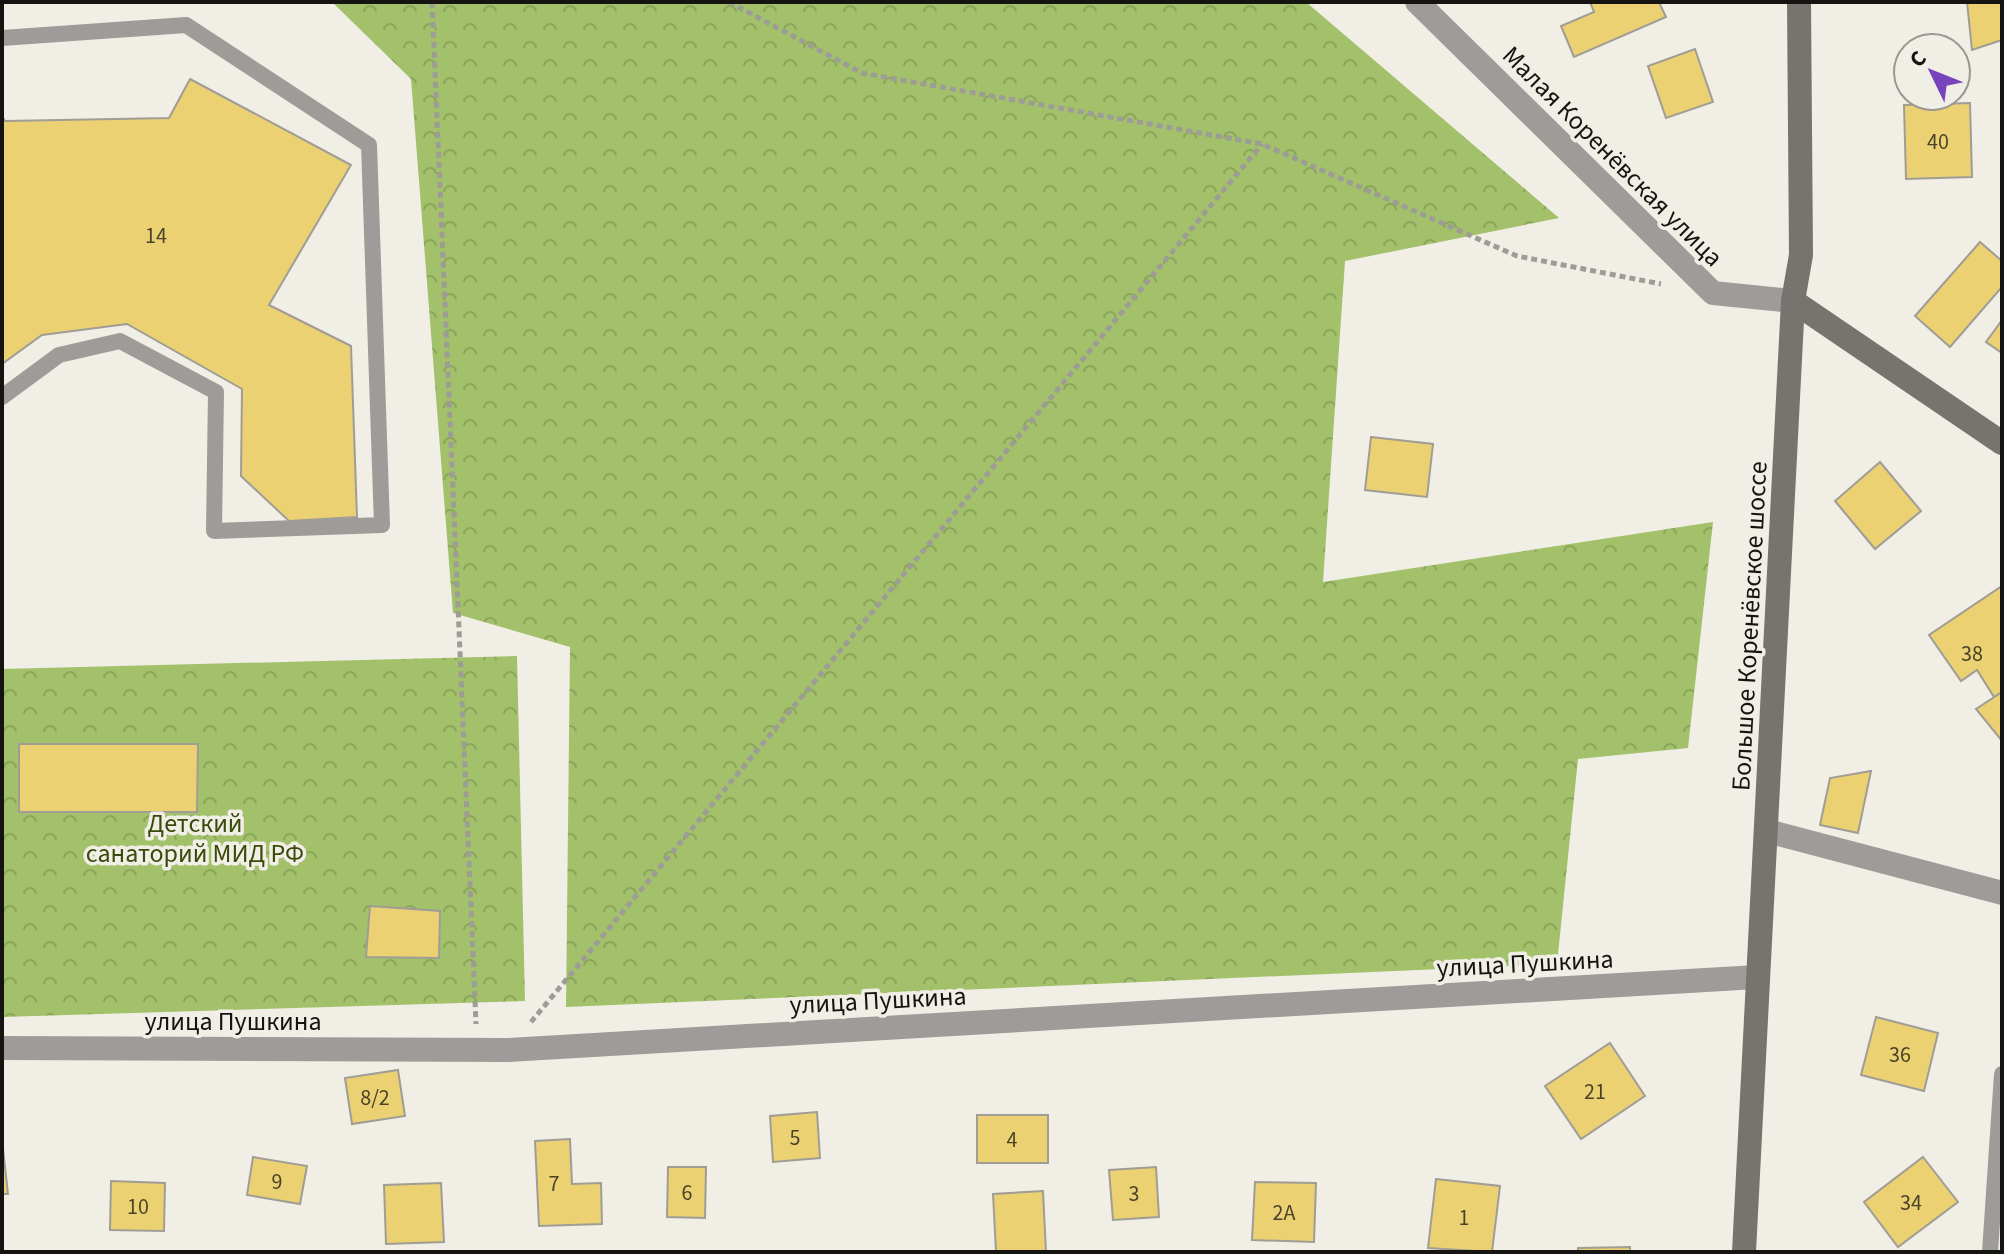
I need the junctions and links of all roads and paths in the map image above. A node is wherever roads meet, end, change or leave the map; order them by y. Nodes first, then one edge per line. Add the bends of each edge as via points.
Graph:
1 (432, 2) edge
2 (729, 2) edge
3 (1417, 2) edge
4 (1799, 2) edge
5 (2, 38) edge
6 (1262, 144) junction
7 (1663, 284) dead end
8 (1793, 301) junction
9 (2, 397) edge
10 (2002, 443) edge
11 (1767, 831) junction
12 (2002, 893) edge
13 (1757, 977) junction
14 (2, 1048) edge
15 (508, 1050) junction
16 (477, 1051) junction
17 (2002, 1074) edge
18 (1744, 1252) edge
19 (1990, 1252) edge

1 - 16 path
2 - 6 path via 862,73
3 - 8 street, Малая Коренёвская улица via 1713,293
4 - 8 main road, Большое Коренёвское шоссе via 1801,255
5 - 9 lane via 186,25 369,145 382,525 214,531 216,392 120,341 59,355
6 - 7 path via 1517,256
6 - 15 path
8 - 10 main road
8 - 11 main road, Большое Коренёвское шоссе
11 - 12 street
11 - 13 main road, Большое Коренёвское шоссе
13 - 15 street, улица Пушкина
13 - 18 main road, Большое Коренёвское шоссе
14 - 16 street, улица Пушкина
15 - 16 street, улица Пушкина
17 - 19 lane

